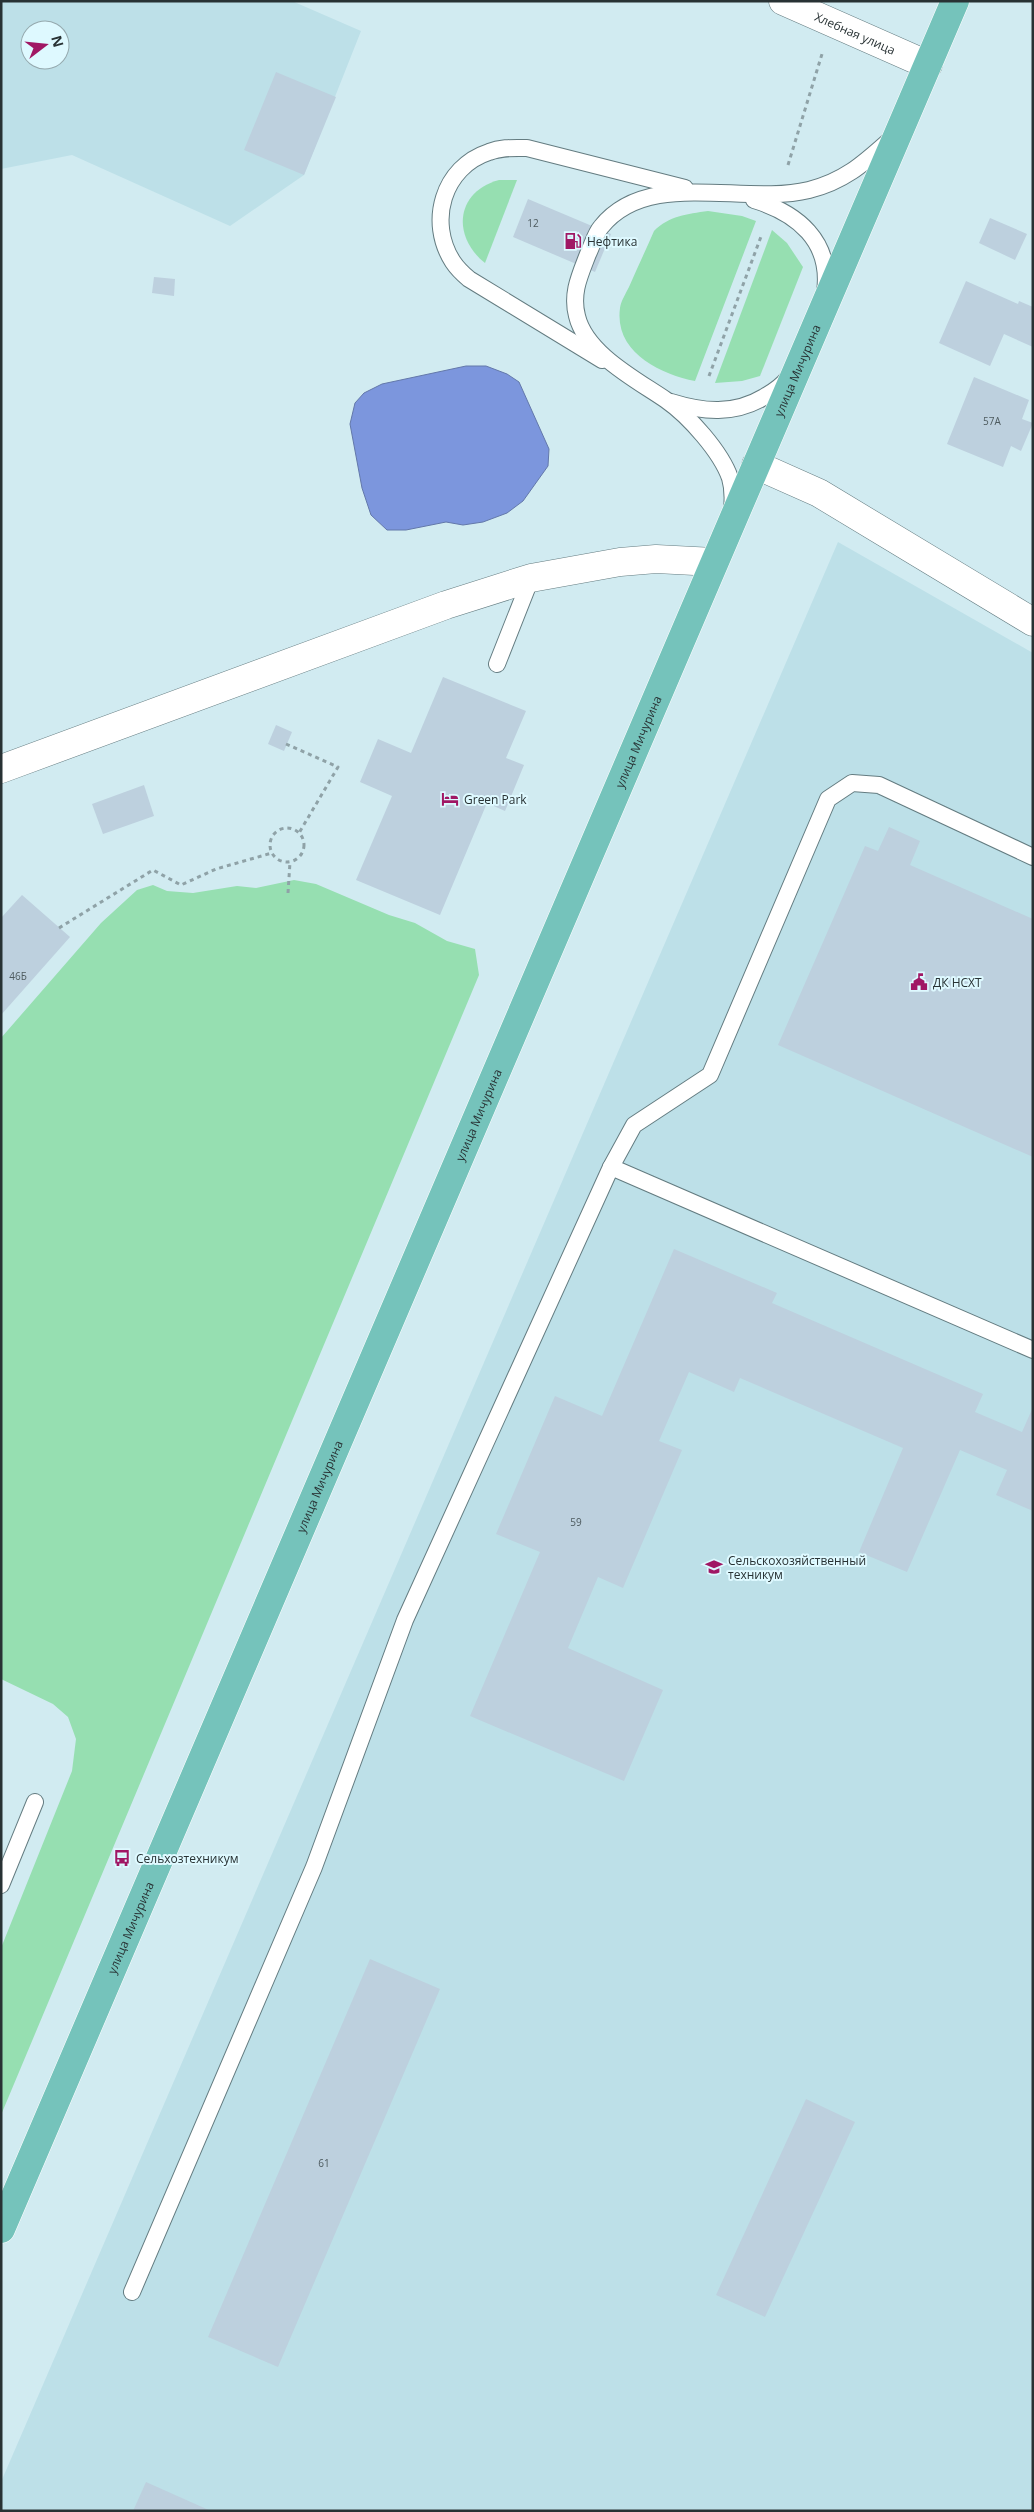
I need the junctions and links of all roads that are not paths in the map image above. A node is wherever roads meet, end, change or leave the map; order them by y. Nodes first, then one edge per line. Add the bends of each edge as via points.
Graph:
1 (783, 1) edge
2 (955, 1) edge
3 (928, 65) junction
4 (899, 132) junction
5 (704, 193) junction
6 (737, 196) junction
7 (822, 310) junction
8 (802, 359) junction
9 (618, 370) junction
10 (666, 400) junction
11 (756, 465) junction
12 (730, 526) junction
13 (714, 562) junction
14 (531, 578) junction
15 (1033, 622) edge
16 (497, 664) dead end
17 (1, 769) edge
18 (1033, 857) edge
19 (611, 1167) junction
20 (1033, 1350) edge
21 (35, 1802) dead end
22 (1, 1885) edge
23 (1, 2228) edge
24 (132, 2292) dead end

1 - 3 street, Хлебная улица
2 - 3 main road, улица Мичурина
3 - 4 main road, улица Мичурина
4 - 6 lane via 848,176 830,184 785,195
4 - 7 main road, улица Мичурина
5 - 6 lane
5 - 9 lane via 650,195 630,201 599,228 576,286 574,302 584,331
5 - 9 lane via 527,148 505,147 470,161 456,174 444,194 439,216 440,230 453,263 469,279
6 - 7 lane via 773,207 798,220 807,229 824,265 826,283
7 - 8 main road, улица Мичурина
8 - 10 lane via 774,392 743,406 711,411
8 - 11 main road, улица Мичурина
9 - 10 lane
10 - 12 lane via 720,458 730,478
11 - 12 main road, улица Мичурина
11 - 15 street via 819,493
12 - 13 main road, улица Мичурина
13 - 14 street via 620,562
13 - 23 main road, улица Мичурина
14 - 16 lane
14 - 17 street via 446,605
18 - 19 lane via 879,785 852,783 828,799 710,1075 634,1125
19 - 20 lane
19 - 24 lane via 405,1620 314,1867
21 - 22 lane

